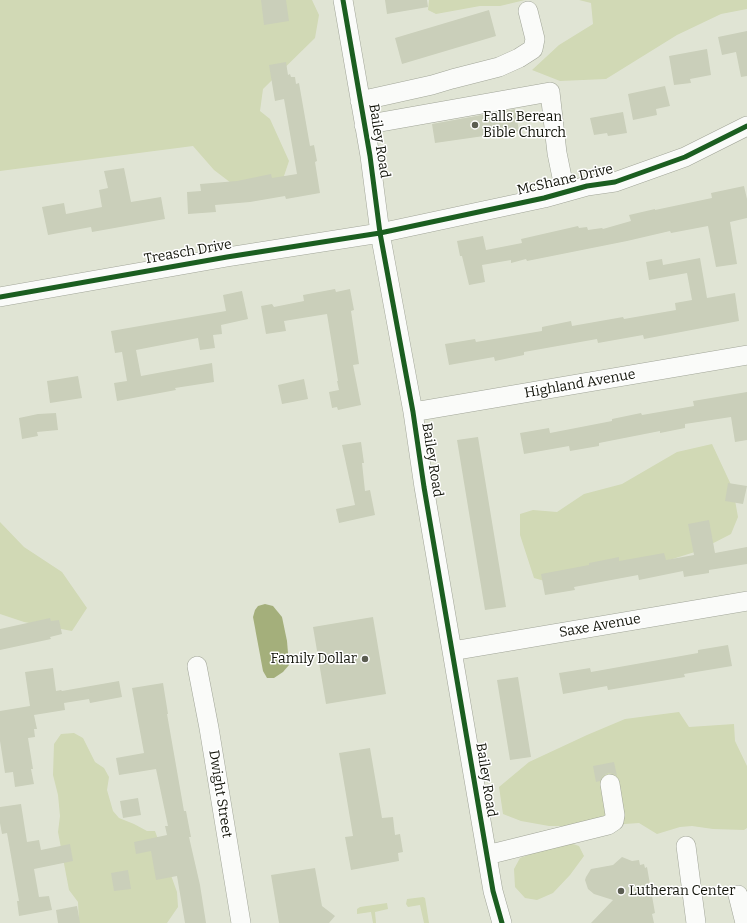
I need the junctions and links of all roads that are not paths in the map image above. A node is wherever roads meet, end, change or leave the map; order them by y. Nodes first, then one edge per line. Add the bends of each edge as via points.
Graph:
1 (343, 0) edge
2 (528, 11) dead end
3 (360, 101) junction
4 (364, 125) junction
5 (747, 126) edge
6 (565, 192) junction
7 (380, 233) junction
8 (0, 297) edge
9 (747, 356) edge
10 (413, 412) junction
11 (747, 601) edge
12 (452, 651) junction
13 (197, 666) dead end
14 (610, 784) dead end
15 (686, 846) dead end
16 (487, 855) junction
17 (738, 895) dead end
18 (241, 923) edge
19 (502, 923) edge
20 (696, 923) edge
21 (745, 923) edge

1 - 3 street, Bailey Road
2 - 3 street via 535,39 533,49 519,58 499,67 426,87
3 - 4 street, Bailey Road
4 - 6 street via 550,92 557,153
4 - 7 street, Bailey Road
5 - 6 street, McShane Drive via 685,157 615,182
6 - 7 street, McShane Drive
7 - 8 street, Treasch Drive
7 - 10 street, Bailey Road
9 - 10 street, Highland Avenue
10 - 12 street, Bailey Road
11 - 12 street, Saxe Avenue
12 - 16 street, Bailey Road
13 - 18 street, Dwight Street
14 - 16 street via 615,815 614,821 608,825
15 - 20 street
16 - 19 street, Bailey Road
17 - 21 street

